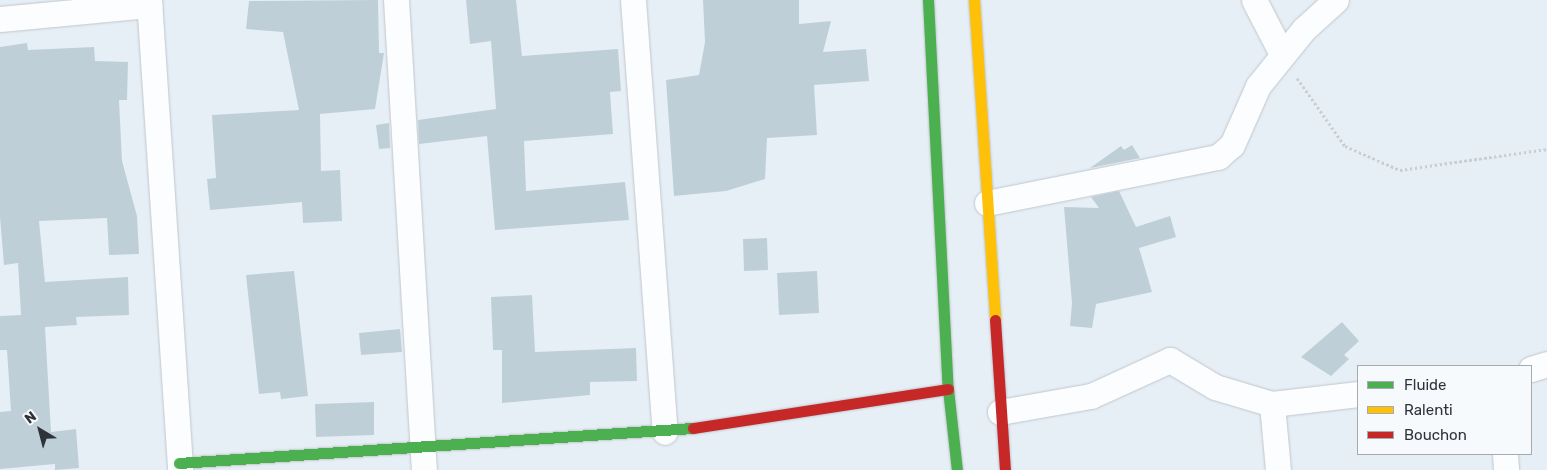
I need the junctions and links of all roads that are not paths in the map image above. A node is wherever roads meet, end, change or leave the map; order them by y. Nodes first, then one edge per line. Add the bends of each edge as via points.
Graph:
1 (396, 0) edge
2 (633, 0) edge
3 (928, 0) edge
4 (974, 0) edge
5 (1254, 0) edge
6 (1336, 0) edge
7 (149, 2) edge
8 (0, 19) edge
9 (1282, 54) junction
10 (987, 203) junction
11 (1547, 364) edge
12 (1532, 368) edge
13 (948, 388) junction
14 (1357, 394) edge
15 (1272, 404) junction
16 (1000, 412) junction
17 (666, 432) junction
18 (1506, 455) edge
19 (423, 459) edge
20 (180, 466) edge
21 (957, 470) edge
22 (1005, 470) edge
23 (1278, 470) edge
24 (1506, 470) edge

1 - 19 street
2 - 17 street
3 - 13 main road
4 - 10 main road
5 - 9 street
6 - 9 street
7 - 8 street
7 - 20 street
9 - 10 street via 1258,86 1232,145 1218,157
10 - 16 main road
11 - 12 street
13 - 17 main road
13 - 21 main road
14 - 15 street
15 - 16 street via 1215,387 1170,360 1091,396
15 - 23 street
16 - 22 main road
17 - 19 main road
18 - 24 street
19 - 20 main road

